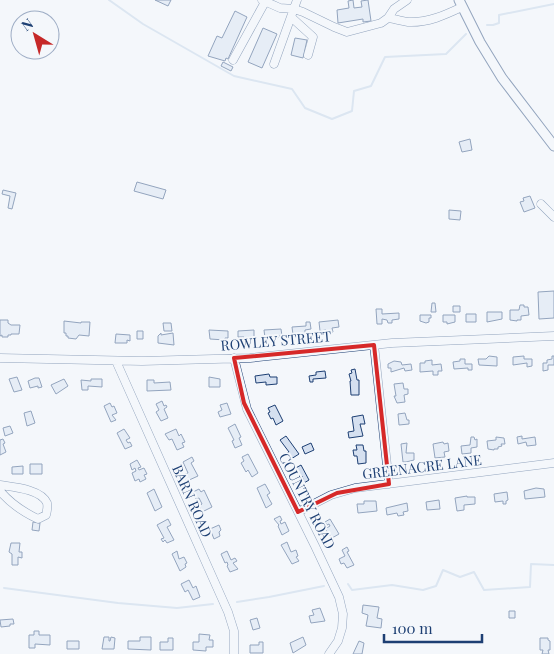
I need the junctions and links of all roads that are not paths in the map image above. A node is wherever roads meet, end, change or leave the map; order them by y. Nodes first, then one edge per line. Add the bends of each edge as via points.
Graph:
1 (297, 0) edge
2 (407, 0) edge
3 (264, 1) edge
4 (460, 3) edge
5 (292, 13) junction
6 (388, 18) junction
7 (308, 55) dead end
8 (233, 60) dead end
9 (274, 64) dead end
10 (554, 146) edge
11 (541, 204) dead end
12 (554, 217) edge
13 (554, 336) edge
14 (374, 345) junction
15 (0, 358) edge
16 (234, 358) junction
17 (116, 361) junction
18 (554, 463) edge
19 (389, 484) junction
20 (0, 485) edge
21 (0, 491) edge
22 (298, 512) junction
23 (234, 654) edge
24 (329, 654) edge

1 - 5 street
2 - 6 street
3 - 5 street
3 - 8 street
4 - 6 street via 443,16 424,21
4 - 10 main road via 502,78
5 - 6 street via 347,32
5 - 7 street via 313,37
5 - 9 street
11 - 12 street
13 - 14 street, ROWLEY STREET
14 - 16 street, ROWLEY STREET
14 - 19 street
15 - 17 street, ROWLEY STREET
16 - 17 street, ROWLEY STREET
16 - 22 street, COUNTRY ROAD via 247,409
17 - 23 street, BARN ROAD via 228,612 234,631
18 - 19 street, GREENACRE LANE
19 - 22 street, GREENACRE LANE via 336,492
20 - 21 street via 36,493 44,498 48,505 46,515 38,519 27,514
22 - 24 street, COUNTRY ROAD via 336,588 342,610 340,637

